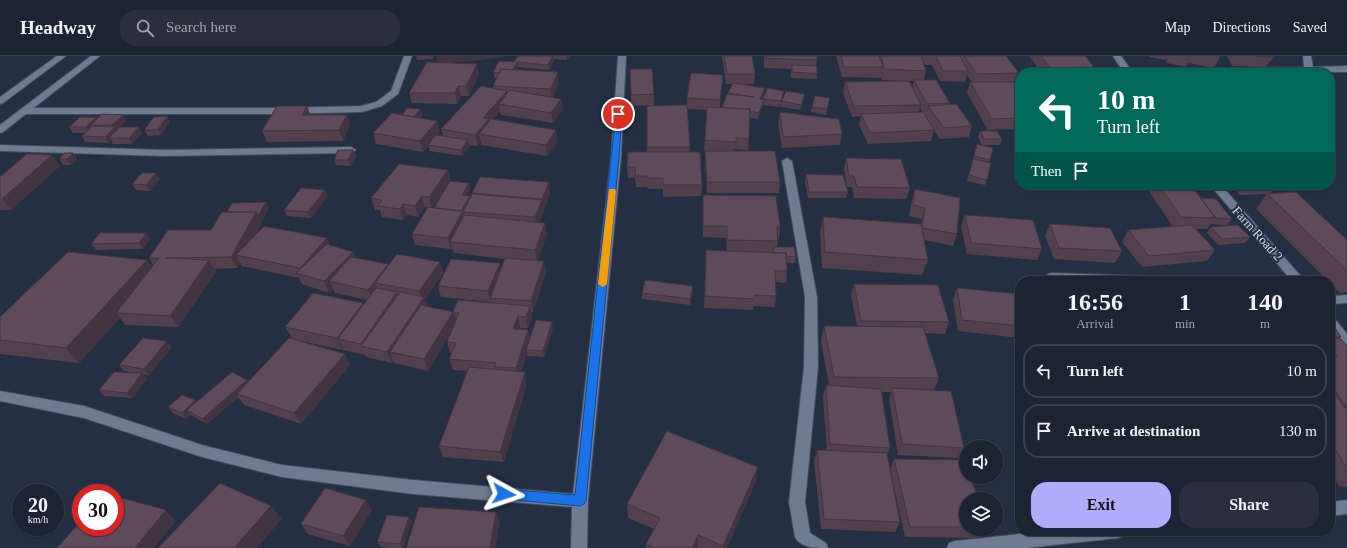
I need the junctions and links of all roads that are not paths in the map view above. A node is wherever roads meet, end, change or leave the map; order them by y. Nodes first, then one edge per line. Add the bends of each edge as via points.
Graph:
1 (62, 56) edge
2 (96, 56) edge
3 (408, 56) edge
4 (622, 56) edge
5 (1117, 56) edge
6 (1307, 56) edge
7 (1125, 68) edge
8 (1309, 68) edge
9 (1335, 69) edge
10 (1347, 69) edge
11 (0, 101) edge
12 (24, 111) junction
13 (0, 130) edge
14 (0, 148) edge
15 (351, 150) edge
16 (787, 161) dead end
17 (1219, 190) edge
18 (1295, 276) edge
19 (1347, 299) edge
20 (1335, 300) edge
21 (1335, 327) edge
22 (1347, 343) edge
23 (0, 396) edge
24 (580, 501) junction
25 (1347, 507) edge
26 (1335, 508) edge
27 (1070, 536) edge
28 (579, 548) edge
29 (820, 548) edge
30 (955, 548) edge

1 - 11 street
2 - 12 street
3 - 12 street via 395,92 380,104 362,109
4 - 24 street via 616,157
5 - 7 street
6 - 8 street
9 - 10 street
12 - 13 street
14 - 15 street via 165,153
16 - 29 street via 811,297 811,367 797,502 804,537
17 - 18 street, Farm Road 2
19 - 20 street
21 - 22 street
23 - 24 street via 84,412 202,451 282,470 414,487
24 - 28 street
25 - 26 street
27 - 30 street

